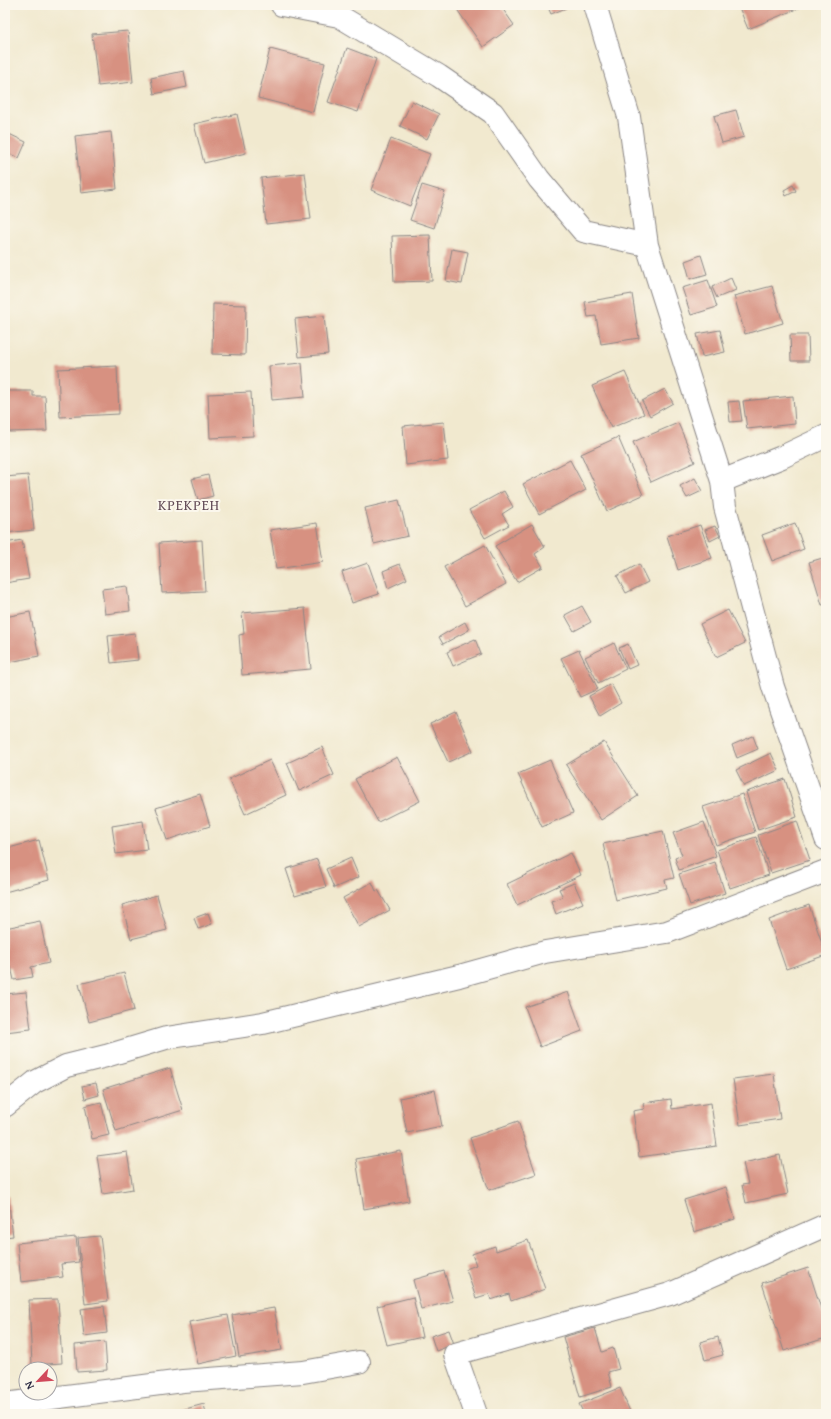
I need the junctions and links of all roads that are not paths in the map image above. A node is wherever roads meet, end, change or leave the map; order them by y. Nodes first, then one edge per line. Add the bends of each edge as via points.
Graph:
1 (282, 5) edge
2 (595, 5) edge
3 (647, 246) junction
4 (826, 436) edge
5 (722, 481) junction
6 (826, 839) edge
7 (826, 871) edge
8 (5, 1106) edge
9 (826, 1225) edge
10 (359, 1362) dead end
11 (5, 1404) edge
12 (476, 1414) edge

1 - 3 street via 340,16 440,76 493,114 539,179 583,231
2 - 3 street via 629,117
3 - 5 street
4 - 5 street
5 - 6 street via 725,507 773,687
7 - 8 street via 667,932 545,952 459,976 263,1023 166,1038 66,1066 35,1082
9 - 12 street via 670,1294 455,1354
10 - 11 street via 302,1372 184,1381

